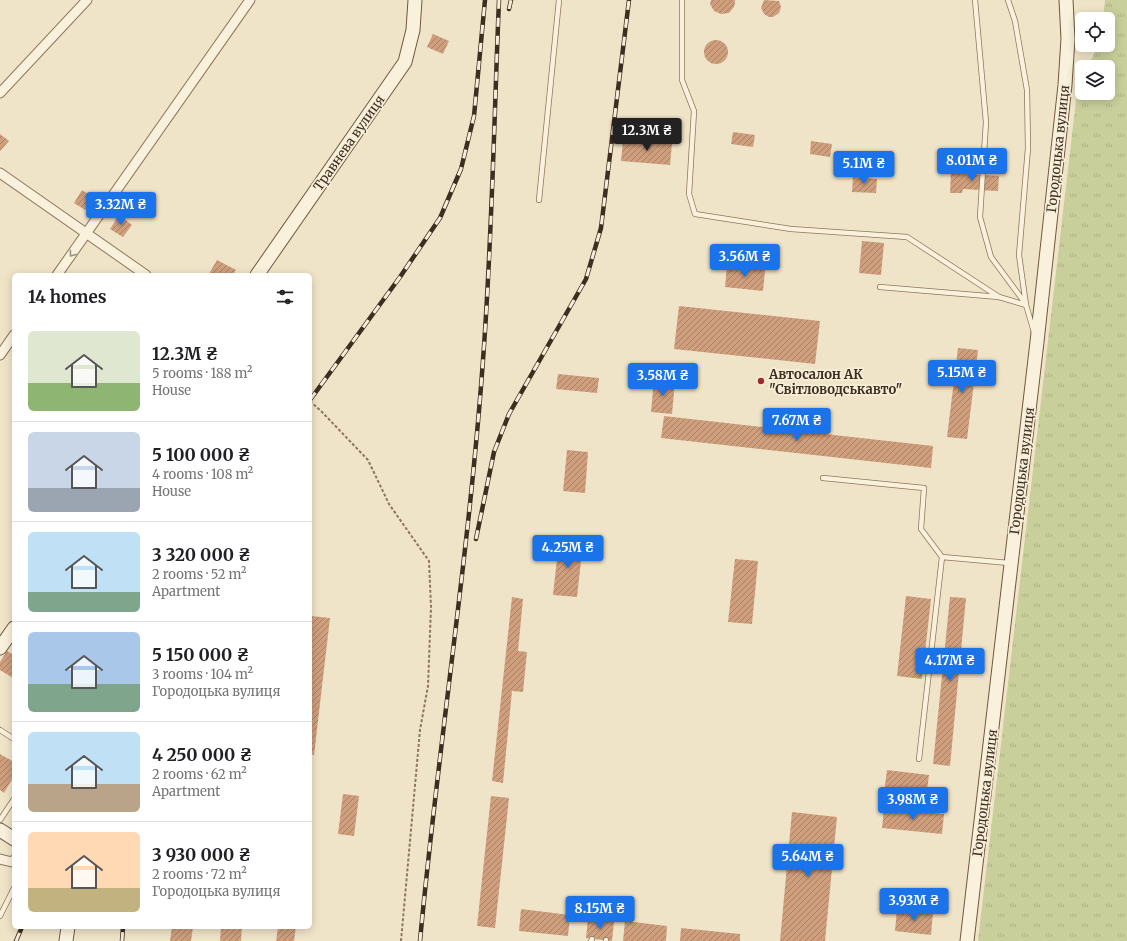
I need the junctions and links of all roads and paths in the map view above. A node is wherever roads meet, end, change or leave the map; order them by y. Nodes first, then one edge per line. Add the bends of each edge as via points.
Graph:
1 (87, 0) edge
2 (250, 0) edge
3 (415, 0) edge
4 (559, 0) edge
5 (682, 0) edge
6 (975, 0) edge
7 (1008, 0) edge
8 (1066, 0) edge
9 (0, 93) edge
10 (0, 173) edge
11 (539, 200) dead end
12 (87, 233) junction
13 (58, 273) edge
14 (143, 273) edge
15 (258, 273) edge
16 (880, 287) dead end
17 (999, 297) junction
18 (1026, 305) junction
19 (12, 338) edge
20 (1037, 342) junction
21 (0, 354) edge
22 (312, 403) edge
23 (823, 478) dead end
24 (942, 557) junction
25 (1011, 563) junction
26 (12, 631) edge
27 (0, 648) edge
28 (0, 730) edge
29 (12, 738) edge
30 (919, 759) dead end
31 (12, 802) edge
32 (0, 820) edge
33 (0, 830) edge
34 (12, 838) edge
35 (0, 859) edge
36 (12, 862) edge
37 (12, 892) edge
38 (0, 916) edge
39 (68, 929) edge
40 (66, 941) edge
41 (401, 941) edge
42 (967, 941) edge

1 - 9 street
2 - 12 street
3 - 15 main road, Травнева вулиця via 413,30 406,62
4 - 11 lane
5 - 17 lane via 682,80 694,111 689,194 695,214 790,229 907,237
6 - 18 lane via 986,122 980,217 991,257
7 - 18 lane via 1015,21 1027,90 1028,148 1019,255
8 - 20 main road, Городоцька вулиця via 1068,39 1065,85
10 - 12 street
12 -> 13 street
12 - 14 street
16 - 17 lane
17 - 18 lane
18 - 20 lane
19 - 21 street
20 - 25 main road, Городоцька вулиця
22 - 41 path via 368,460 389,504 429,561 431,607 428,686 420,730
23 - 24 lane via 924,488 921,529
24 - 25 lane
24 - 30 lane
25 - 42 main road, Городоцька вулиця
26 - 27 main road
28 - 29 lane
31 - 32 lane
33 - 34 main road
35 - 36 street
37 - 38 lane
39 - 40 main road

